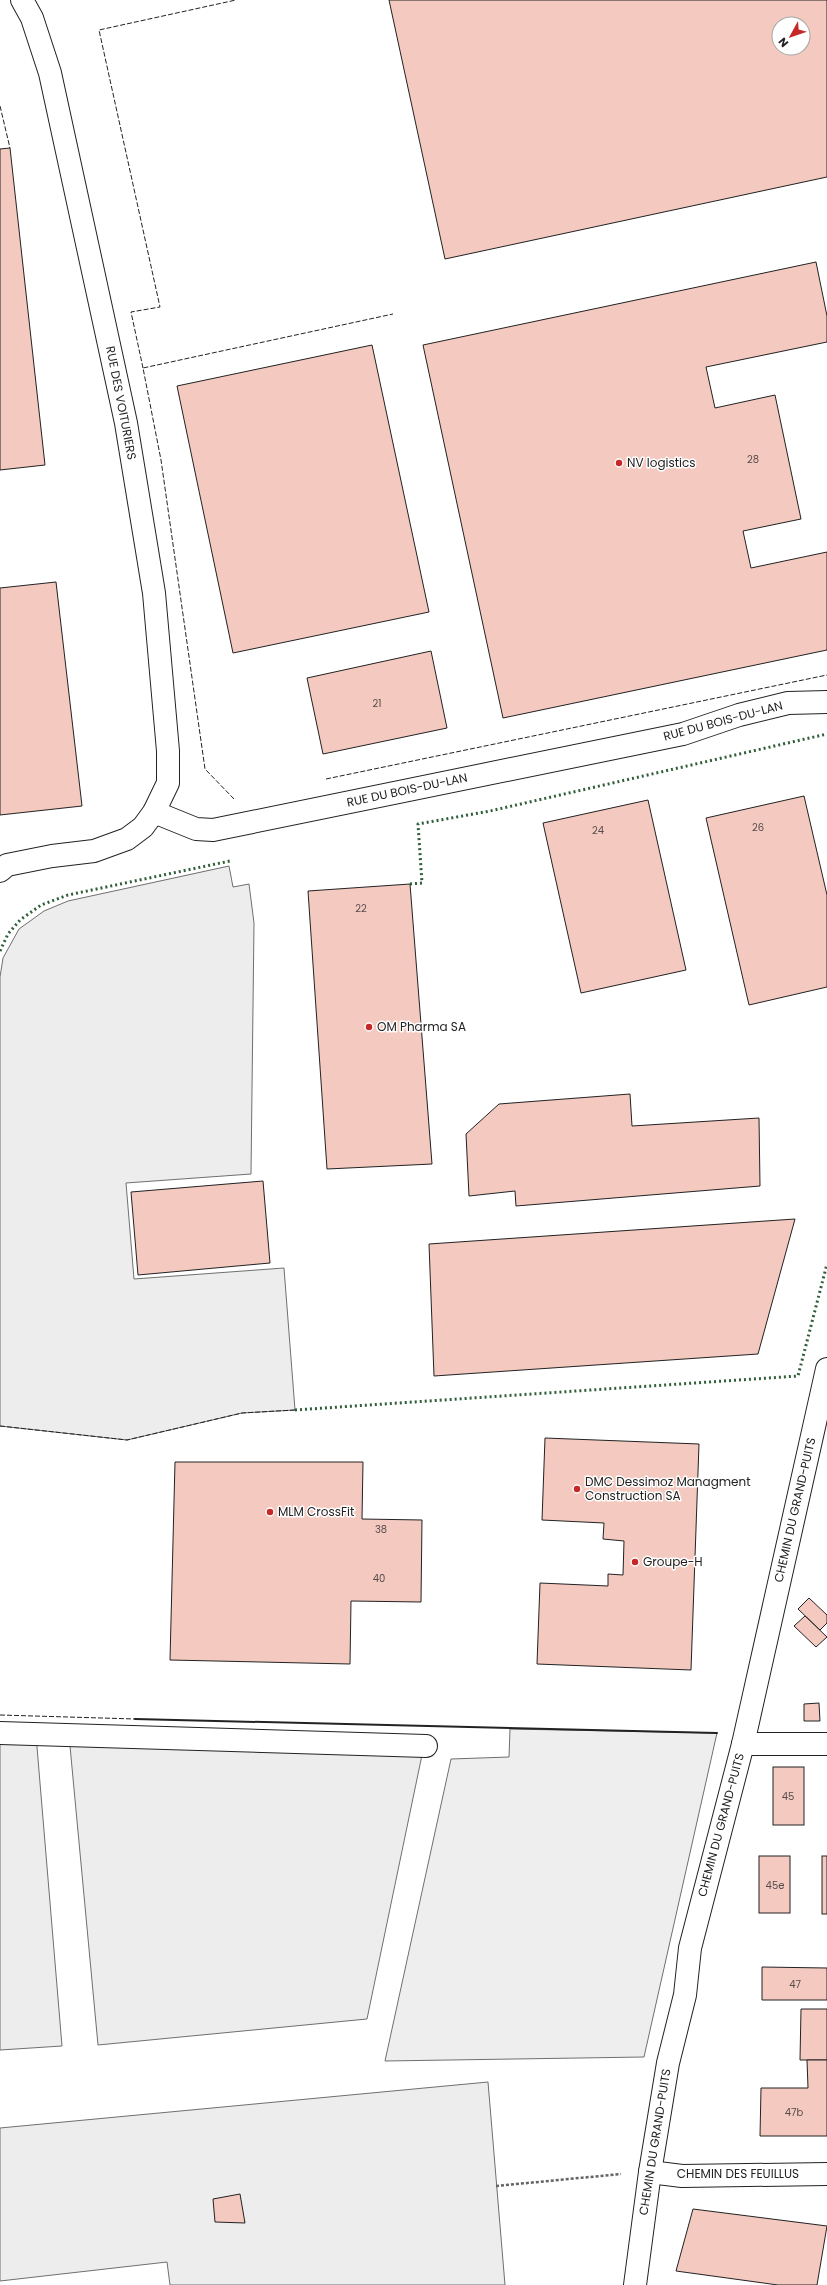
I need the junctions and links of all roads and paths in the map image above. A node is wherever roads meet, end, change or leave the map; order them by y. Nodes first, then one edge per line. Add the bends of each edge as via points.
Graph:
1 (22, 0) edge
2 (827, 702) edge
3 (154, 812) junction
4 (0, 871) edge
5 (827, 1369) edge
6 (0, 1733) edge
7 (742, 1744) junction
8 (827, 1744) edge
9 (426, 1746) dead end
10 (650, 2172) junction
11 (627, 2174) dead end
12 (827, 2174) edge
13 (496, 2186) dead end
14 (635, 2285) edge

1 - 3 street, RUE DES VOITURIERS via 32,18 50,73 126,423 154,593 168,751 168,783
2 - 3 street, RUE DU BOIS-DU-LAN via 788,704 739,715 683,734 213,830 196,829
3 - 4 street via 143,827 111,846 15,864
5 - 7 street, CHEMIN DU GRAND-PUITS
6 - 9 street
7 - 8 street
7 - 10 street, CHEMIN DU GRAND-PUITS via 690,1948 685,1995 668,2063
10 - 12 street, CHEMIN DES FEUILLUS via 682,2176
10 - 14 street, CHEMIN DU GRAND-PUITS
11 - 13 path

